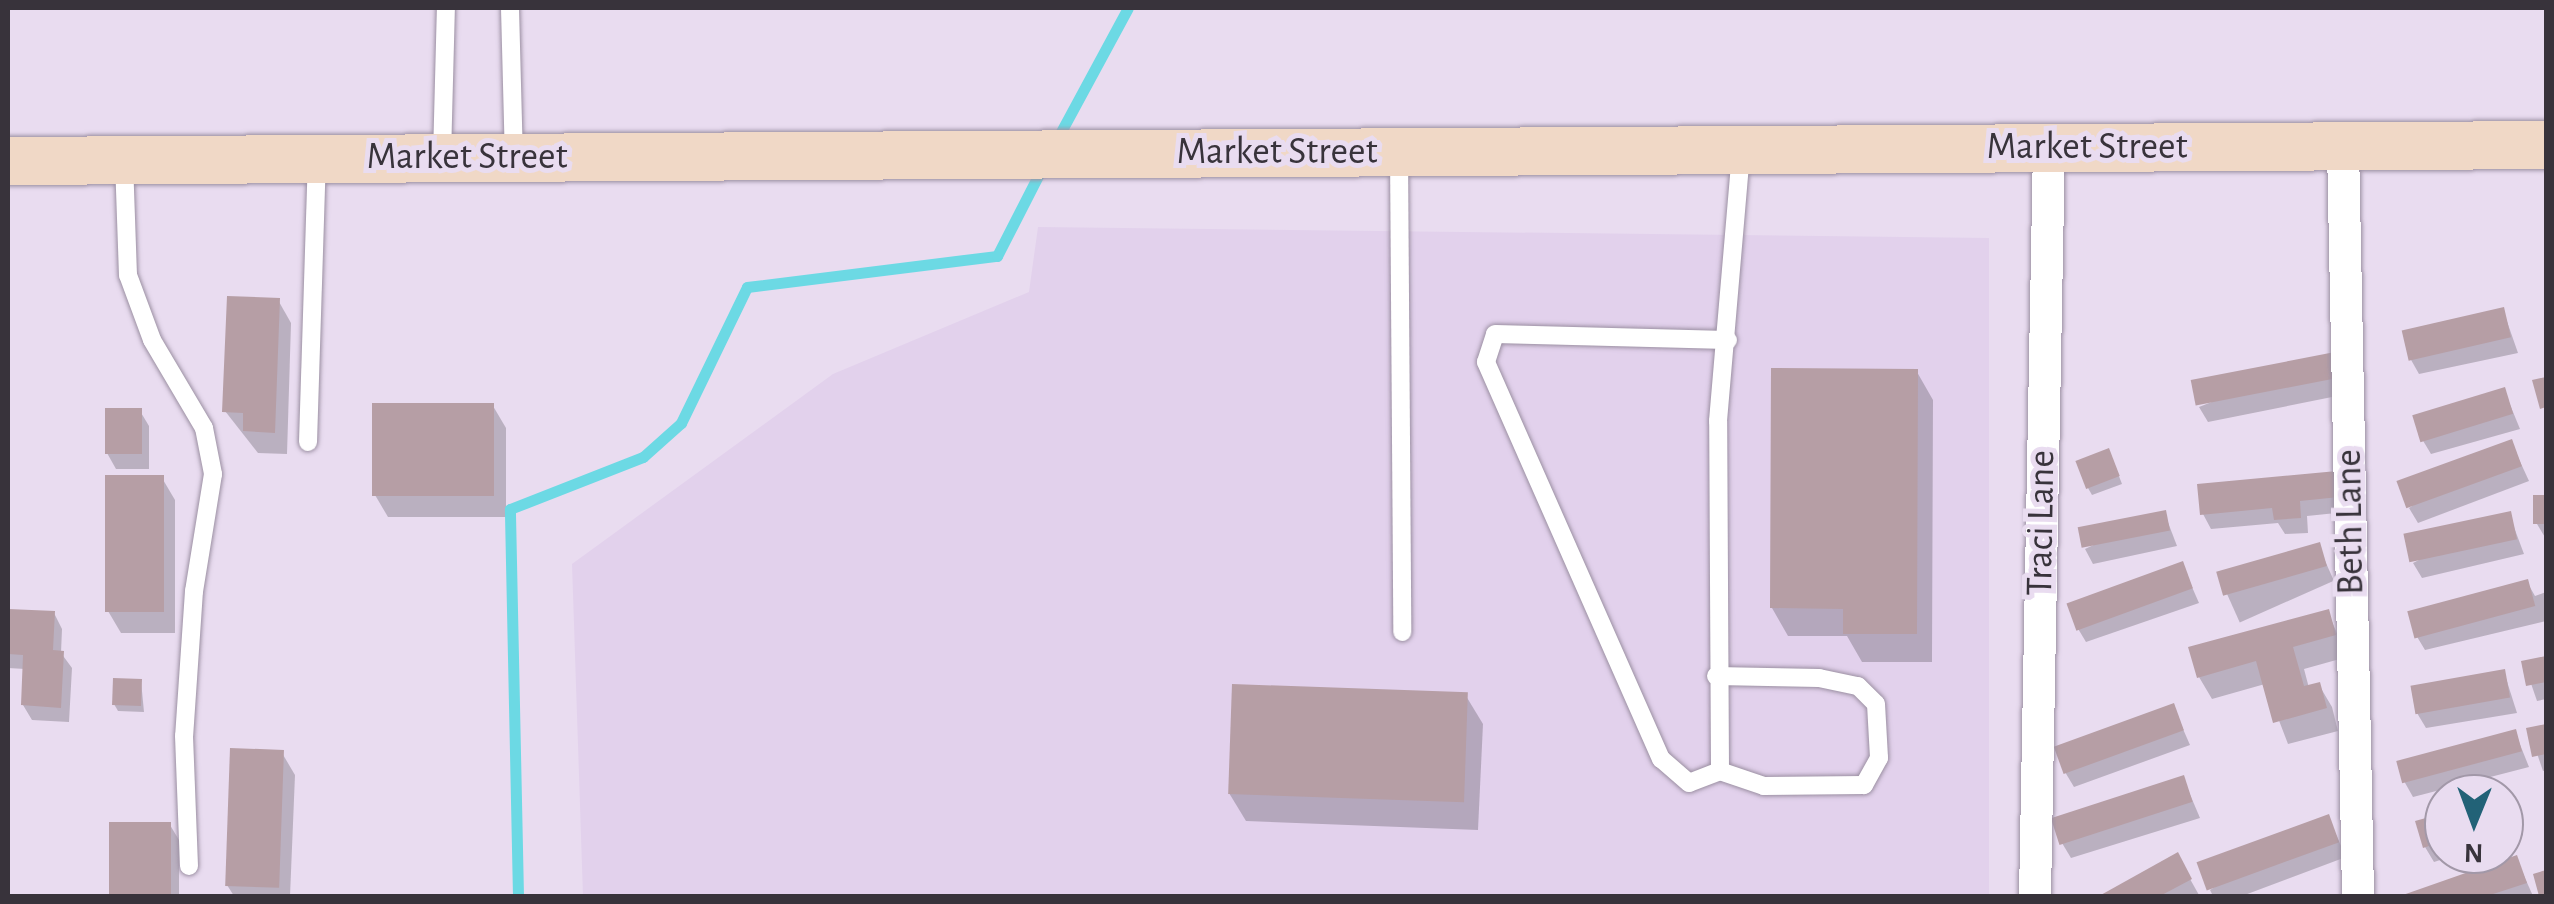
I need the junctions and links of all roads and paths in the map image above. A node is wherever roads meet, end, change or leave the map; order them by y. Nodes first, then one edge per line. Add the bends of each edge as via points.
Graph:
1 (446, 8) edge
2 (510, 8) edge
3 (2546, 145) edge
4 (2343, 147) junction
5 (2049, 148) junction
6 (1740, 150) junction
7 (1399, 152) junction
8 (514, 158) junction
9 (317, 159) junction
10 (442, 159) junction
11 (124, 160) junction
12 (8, 161) edge
13 (1728, 340) junction
14 (308, 442) dead end
15 (1402, 632) dead end
16 (1716, 676) junction
17 (1720, 771) junction
18 (190, 866) dead end
19 (2035, 896) edge
20 (2358, 896) edge

1 - 10 lane
2 - 8 lane
3 - 4 street, Market Street
4 - 5 street, Market Street
4 - 20 street, Beth Lane
5 - 6 street, Market Street
5 - 19 street, Traci Lane
6 - 7 street, Market Street
6 - 13 lane
7 - 8 street, Market Street
7 - 15 lane
8 - 10 street, Market Street
9 - 10 street, Market Street
9 - 11 street, Market Street
9 - 14 lane
11 - 12 street, Market Street
11 - 18 lane via 128,276 152,340 204,428 213,474 194,591 184,736
13 - 16 lane via 1718,421
13 - 17 lane via 1495,334 1486,371 1660,759 1689,782
16 - 17 lane
16 - 17 lane via 1819,678 1858,686 1876,704 1879,758 1864,785 1764,786

